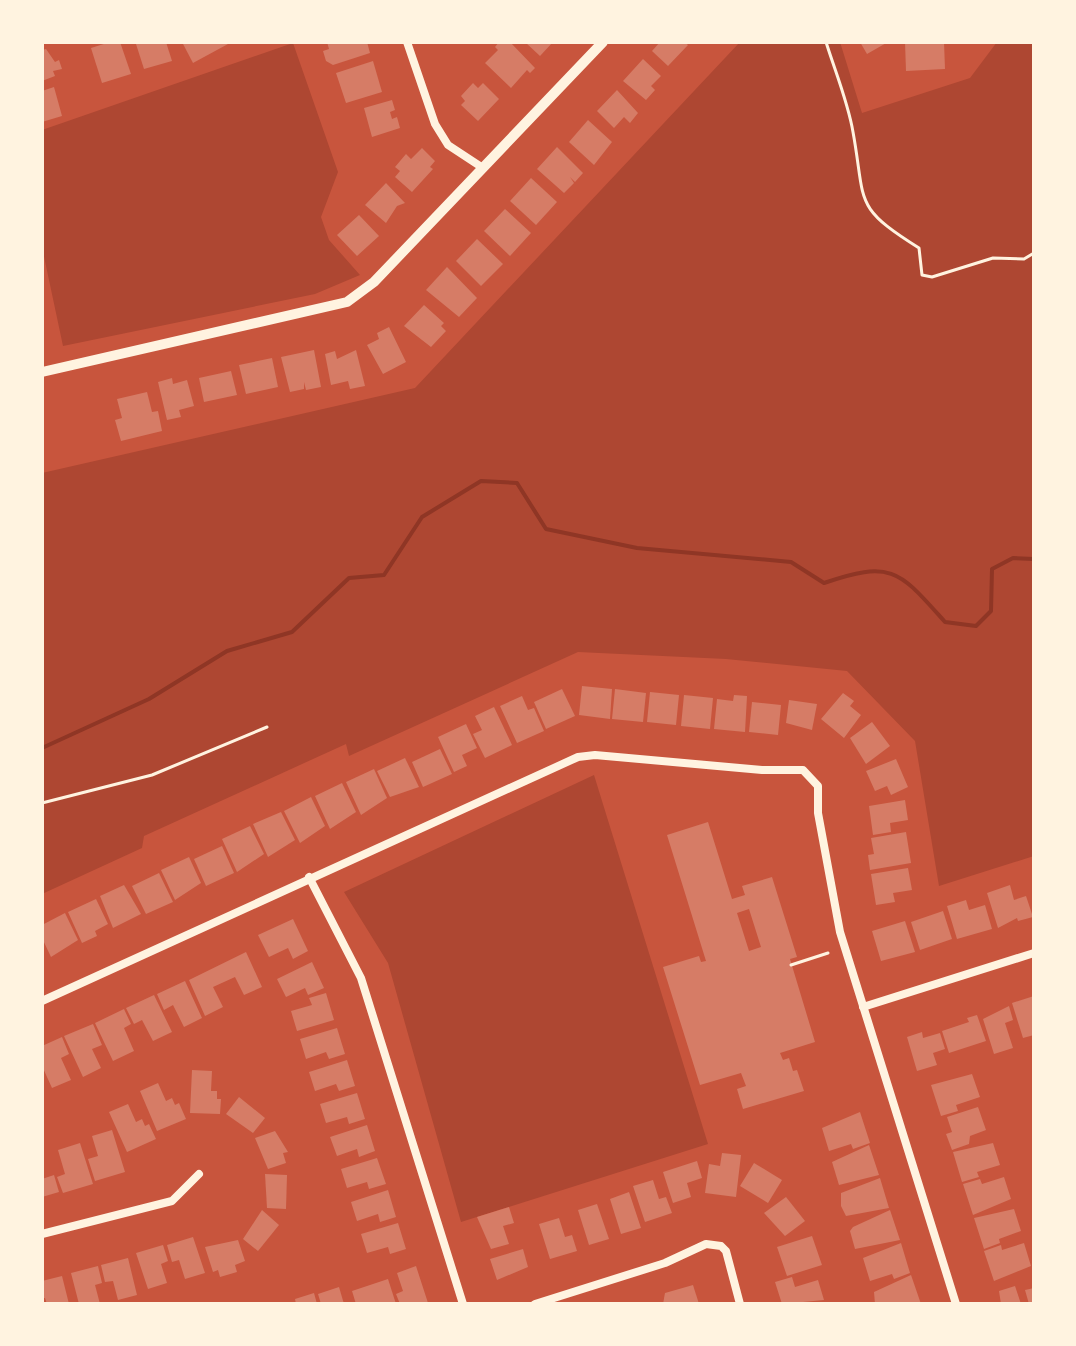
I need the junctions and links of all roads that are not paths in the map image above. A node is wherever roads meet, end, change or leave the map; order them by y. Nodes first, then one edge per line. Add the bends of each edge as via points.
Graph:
1 (407, 42) edge
2 (603, 42) edge
3 (483, 168) junction
4 (42, 372) edge
5 (309, 877) junction
6 (1034, 953) edge
7 (42, 1001) edge
8 (863, 1007) junction
9 (199, 1174) dead end
10 (42, 1234) edge
11 (463, 1304) edge
12 (535, 1304) edge
13 (740, 1304) edge
14 (956, 1304) edge

1 - 3 street via 435,124 448,145
2 - 3 street
3 - 4 street via 374,282 347,302
5 - 7 street
5 - 8 street via 578,757 803,770 818,786 818,813 840,932
5 - 11 street via 353,955
6 - 8 street
8 - 14 street
9 - 10 street via 172,1201
12 - 13 street via 712,1244 721,1246 730,1260

